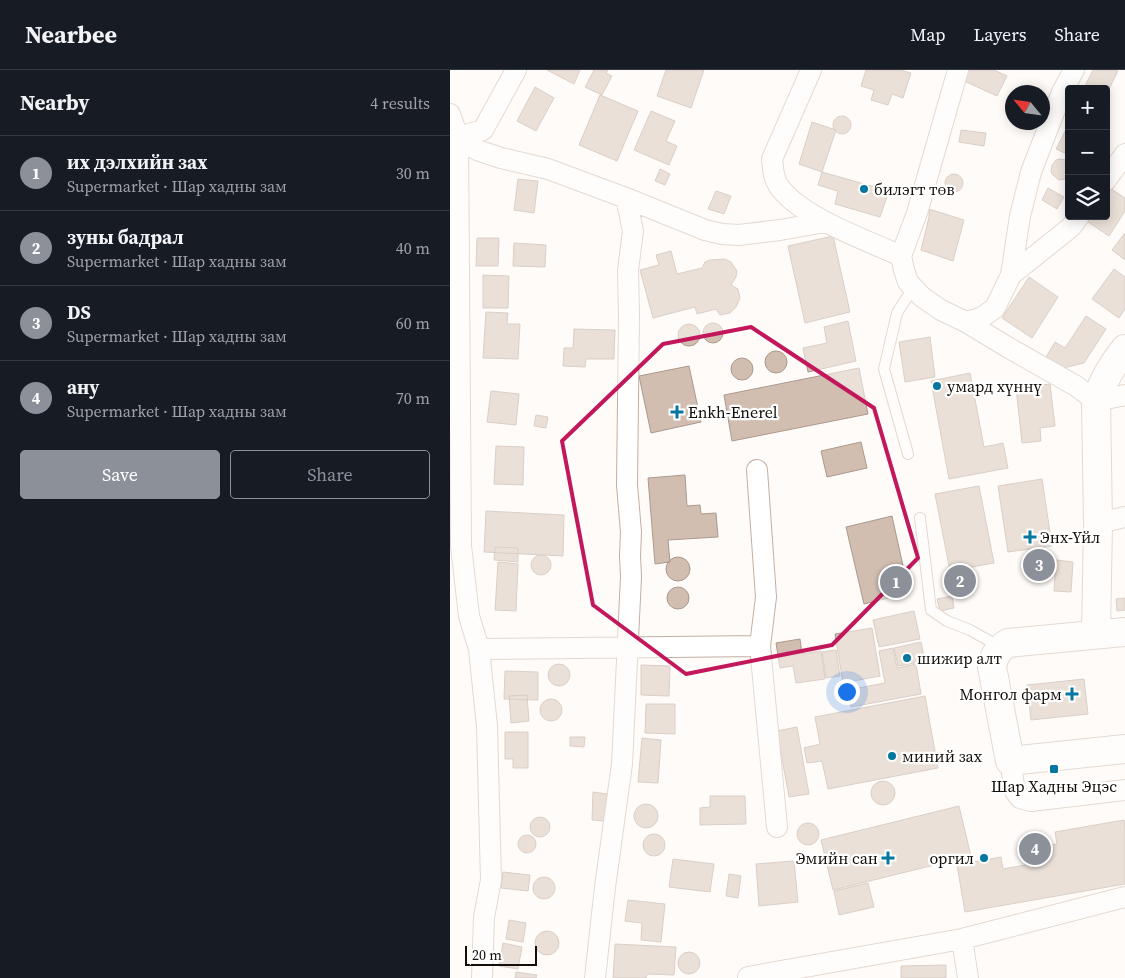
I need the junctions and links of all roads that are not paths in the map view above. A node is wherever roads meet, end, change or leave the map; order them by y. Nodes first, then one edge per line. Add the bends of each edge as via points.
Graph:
1 (516, 70) edge
2 (811, 70) edge
3 (958, 70) edge
4 (1074, 70) edge
5 (450, 114) edge
6 (458, 137) junction
7 (1125, 154) edge
8 (1110, 175) edge
9 (626, 198) junction
10 (1076, 220) edge
11 (825, 222) junction
12 (901, 256) junction
13 (1011, 275) junction
14 (914, 288) junction
15 (966, 322) junction
16 (1125, 349) edge
17 (1125, 394) edge
18 (1096, 401) junction
19 (908, 454) dead end
20 (757, 470) dead end
21 (1125, 517) edge
22 (920, 518) dead end
23 (1098, 523) junction
24 (1125, 632) edge
25 (1096, 634) junction
26 (760, 646) junction
27 (1001, 647) junction
28 (628, 648) junction
29 (479, 649) junction
30 (1125, 749) edge
31 (1010, 762) junction
32 (1125, 790) edge
33 (777, 827) dead end
34 (1125, 897) edge
35 (962, 939) junction
36 (482, 978) edge
37 (595, 978) edge
38 (748, 978) edge
39 (968, 978) edge

1 - 6 street via 483,130
2 - 11 street via 772,159 773,172 783,192
3 - 12 street
4 - 13 street via 1062,92 1032,172 1020,216
5 - 6 street
6 - 9 street via 478,150 548,169
6 - 29 street via 461,546 469,616
7 - 8 street
9 - 11 street via 722,234 739,235
9 - 28 street via 633,231 628,270 627,485 631,532
10 - 13 street
11 - 12 street
12 - 14 street via 908,282
13 - 15 street via 995,308 981,318
14 - 15 street via 941,310
14 - 19 lane via 897,313 884,369
15 - 18 street
16 - 18 street via 1113,364
17 - 18 street
18 - 23 street
20 - 26 street via 766,597
21 - 23 street
22 - 27 lane via 931,610 946,622 970,630
23 - 25 street
24 - 25 street
25 - 27 street via 1008,643
26 - 28 street
26 - 33 street
27 - 31 street via 992,667
28 - 29 street
28 - 37 street via 622,764
29 - 36 street via 487,726 491,880 484,917
30 - 31 street
31 - 32 street via 1015,791 1020,798 1031,801
34 - 35 street
35 - 38 street
35 - 39 street

